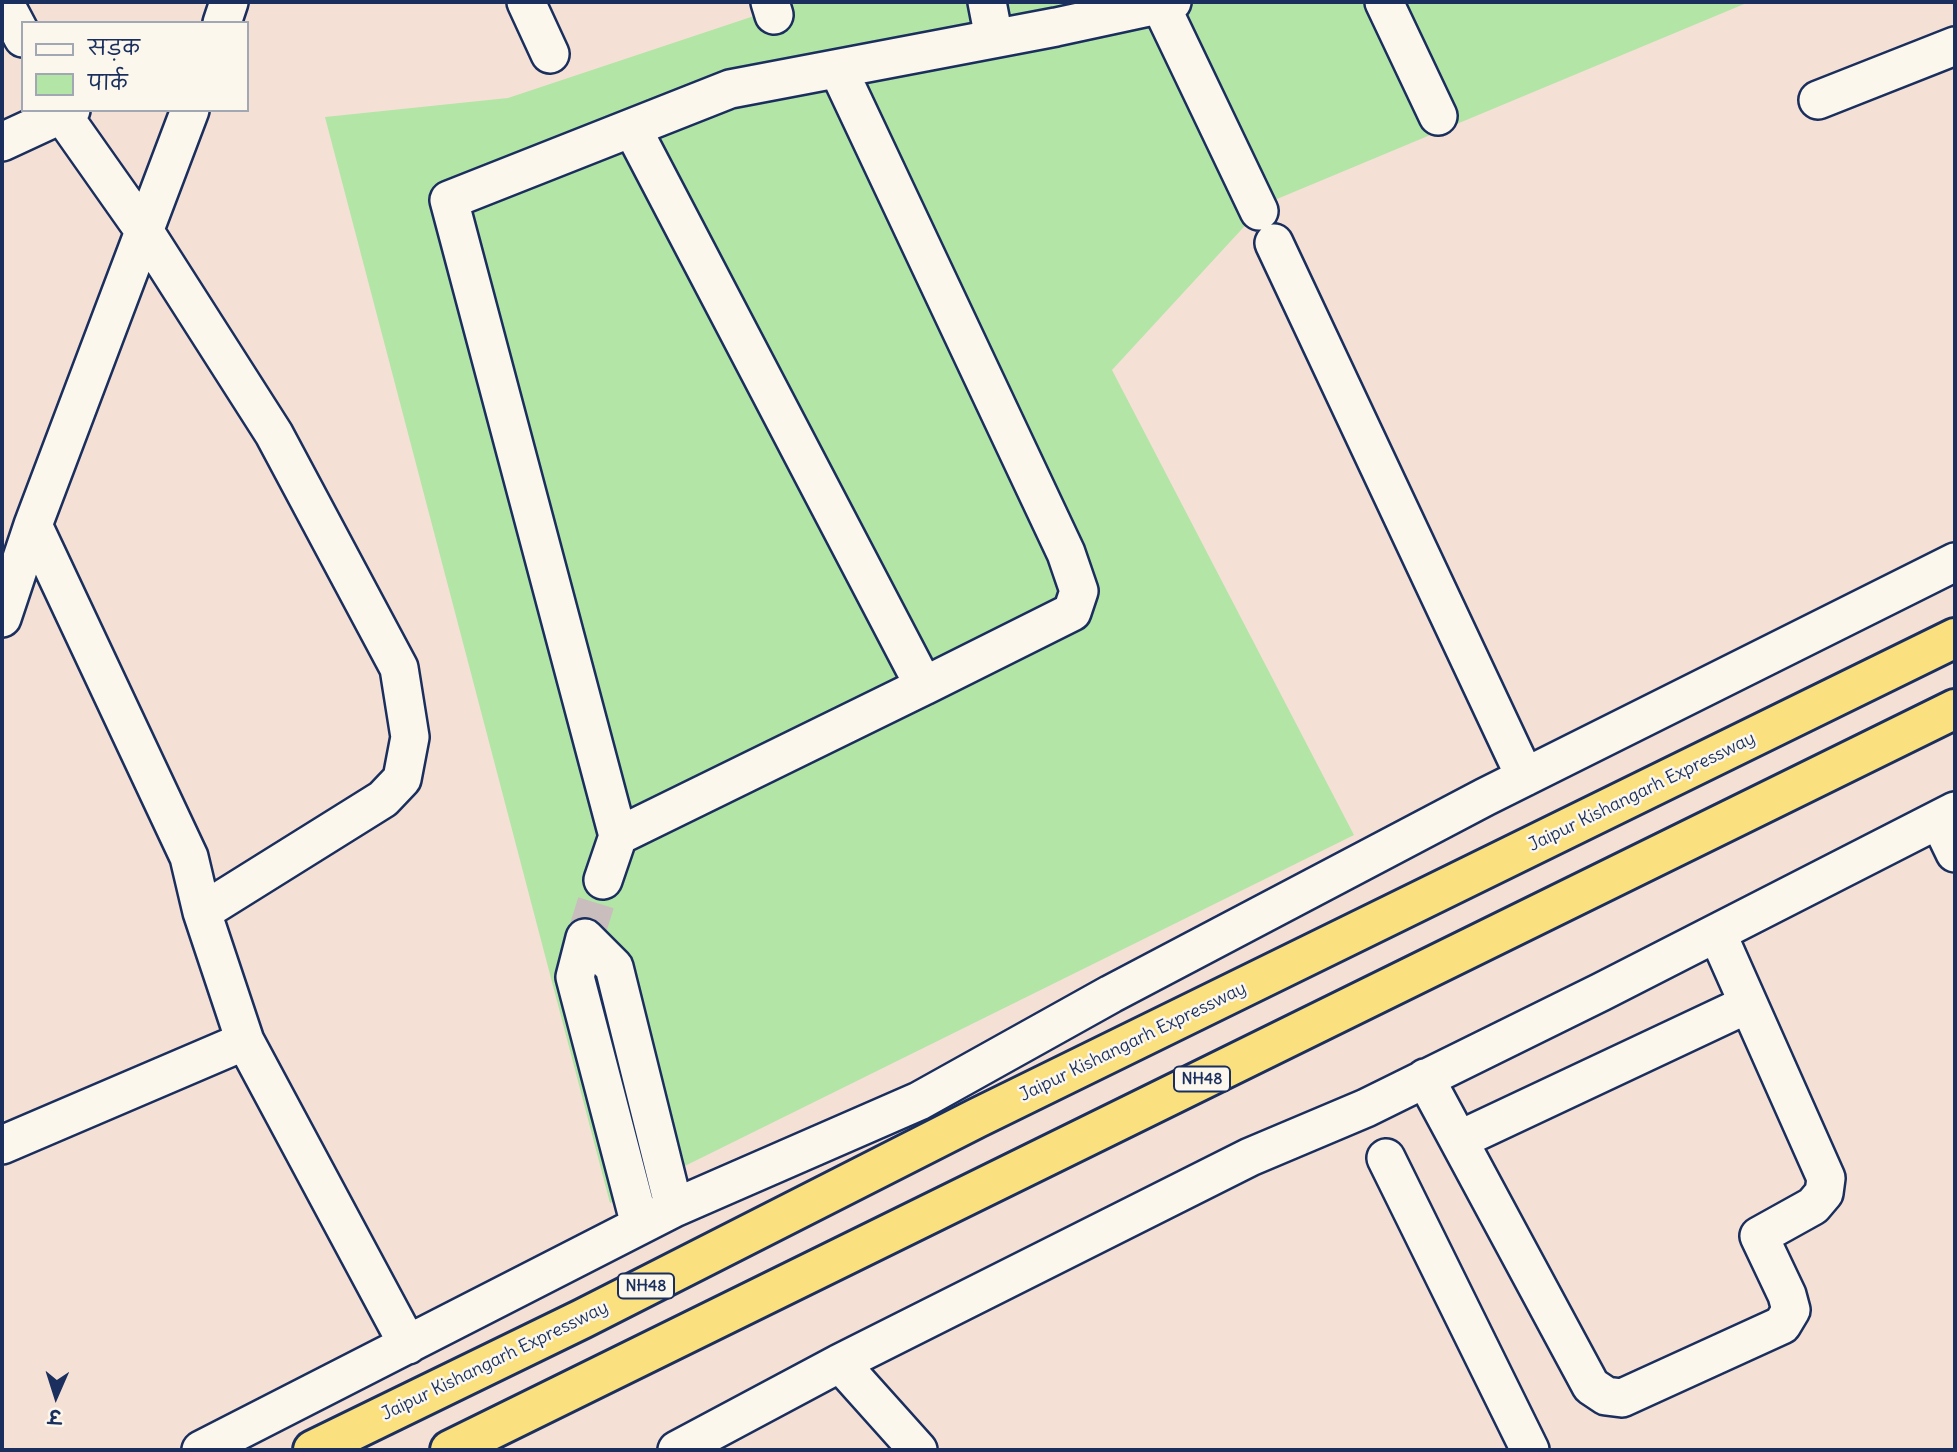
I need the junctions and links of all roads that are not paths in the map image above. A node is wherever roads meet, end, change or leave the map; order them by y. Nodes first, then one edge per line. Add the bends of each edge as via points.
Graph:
1 (4, 2) edge
2 (229, 2) edge
3 (526, 2) edge
4 (987, 2) edge
5 (1169, 2) edge
6 (1384, 2) edge
7 (223, 21) edge
8 (21, 34) edge
9 (994, 38) junction
10 (1955, 46) edge
11 (550, 54) dead end
12 (838, 69) junction
13 (1818, 100) dead end
14 (64, 112) edge
15 (189, 112) edge
16 (1438, 116) dead end
17 (632, 128) junction
18 (2, 142) edge
19 (145, 232) junction
20 (33, 525) junction
21 (1955, 562) edge
22 (2, 618) edge
23 (1955, 638) edge
24 (924, 686) junction
25 (1955, 709) edge
26 (1525, 777) junction
27 (1947, 815) edge
28 (618, 836) junction
29 (1955, 853) edge
30 (603, 880) tunnel mouth
31 (202, 912) junction
32 (1717, 933) junction
33 (1748, 1004) junction
34 (245, 1041) junction
35 (1425, 1078) junction
36 (1459, 1140) junction
37 (2, 1145) edge
38 (1386, 1158) dead end
39 (674, 1208) junction
40 (640, 1225) junction
41 (408, 1345) junction
42 (840, 1363) junction
43 (201, 1450) edge
44 (313, 1450) edge
45 (450, 1450) edge
46 (677, 1450) edge
47 (918, 1450) edge
48 (1530, 1450) edge

1 - 8 street
2 - 7 street
3 - 11 street
4 - 9 street
5 - 9 street
5 - 26 street via 1266,227
6 - 16 street
9 - 12 street
10 - 13 street
12 - 17 street via 730,89
12 - 24 street via 1066,553 1079,591 1072,612
14 - 18 street
14 - 19 street
15 - 19 street
17 - 24 street
17 - 28 street via 449,200
19 - 20 street
19 - 31 street via 274,434 393,656 410,737 402,779 383,799
20 - 22 street
20 - 31 street via 189,858
21 - 26 street
23 - 44 highway, Jaipur Kishangarh Expressway / NH48
24 - 28 street
25 - 45 highway, NH48
26 - 39 street via 1111,994 919,1101
27 - 29 street
27 - 32 street
28 - 30 street
31 - 34 street
32 - 33 street
32 - 35 street
33 - 36 street
33 - 36 street via 1826,1178 1824,1193 1813,1206 1759,1236 1791,1310 1782,1325 1622,1398 1606,1396 1591,1386
34 - 37 street
34 - 41 street
35 - 36 street
35 - 42 street via 1250,1157
38 - 48 street
39 - 40 street
39 - 40 street via 614,967 585,938 575,977
40 - 41 street
41 - 43 street
42 - 46 street
42 - 47 street

